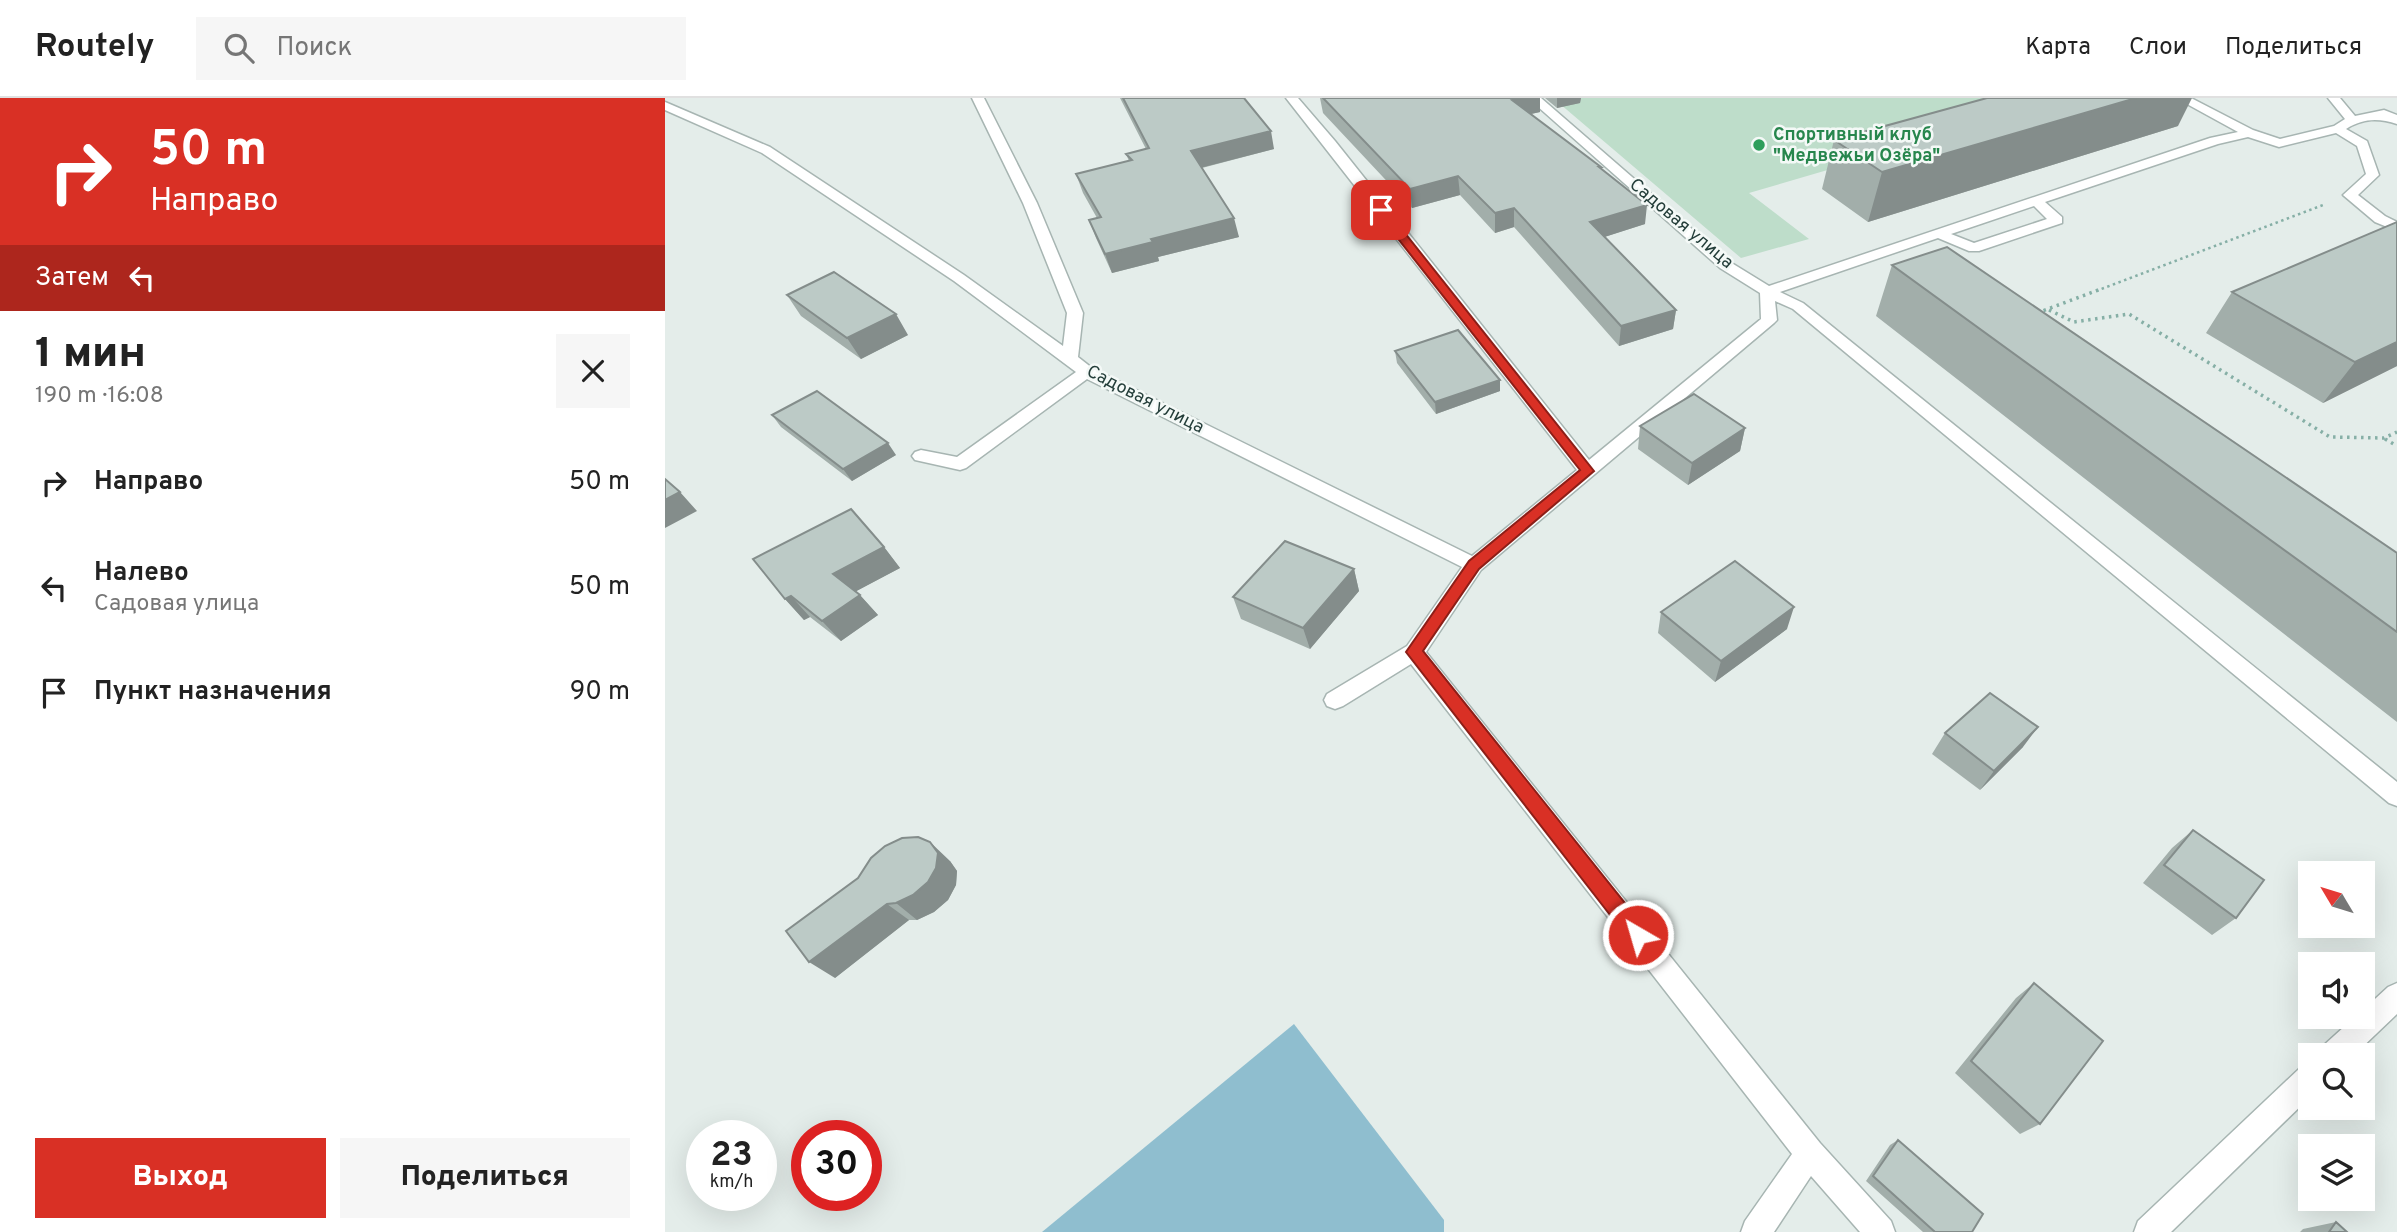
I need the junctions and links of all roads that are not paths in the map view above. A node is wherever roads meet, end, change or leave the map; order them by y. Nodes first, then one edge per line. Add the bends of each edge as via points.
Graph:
1 (978, 98) edge
2 (1292, 98) edge
3 (1534, 98) edge
4 (2182, 98) edge
5 (2334, 98) edge
6 (665, 106) edge
7 (2352, 120) junction
8 (2397, 120) edge
9 (2338, 129) junction
10 (2249, 132) junction
11 (2036, 201) junction
12 (2397, 227) edge
13 (1939, 234) junction
14 (1767, 291) junction
15 (1070, 358) junction
16 (1086, 372) junction
17 (921, 456) dead end
18 (1588, 471) junction
19 (1474, 565) junction
20 (1414, 652) junction
21 (1335, 700) dead end
22 (2397, 796) edge
23 (2397, 996) edge
24 (2347, 1043) edge
25 (2298, 1089) edge
26 (1810, 1153) junction
27 (1756, 1232) edge
28 (1881, 1232) edge
29 (2149, 1232) edge

1 - 15 street, Садовая улица via 1030,203 1075,313
2 - 18 street
3 - 14 street, Садовая улица via 1725,265
4 - 10 street
5 - 7 street
6 - 15 street via 765,150 959,278
7 - 8 street via 2383,114
7 - 9 street
9 - 10 street via 2279,143
9 - 12 street via 2363,144 2373,175 2350,195 2379,219
10 - 11 street
11 - 13 street
11 - 13 street via 2057,220 1974,248
13 - 14 street
14 - 18 street via 1769,320
14 - 22 street, Садовая улица via 1798,306
15 - 16 street, Садовая улица
16 - 17 street via 960,464
16 - 19 street, Садовая улица
18 - 19 street
19 - 20 street
20 - 21 street
20 - 26 street
23 - 24 street
25 - 29 street
26 - 27 street
26 - 28 street

